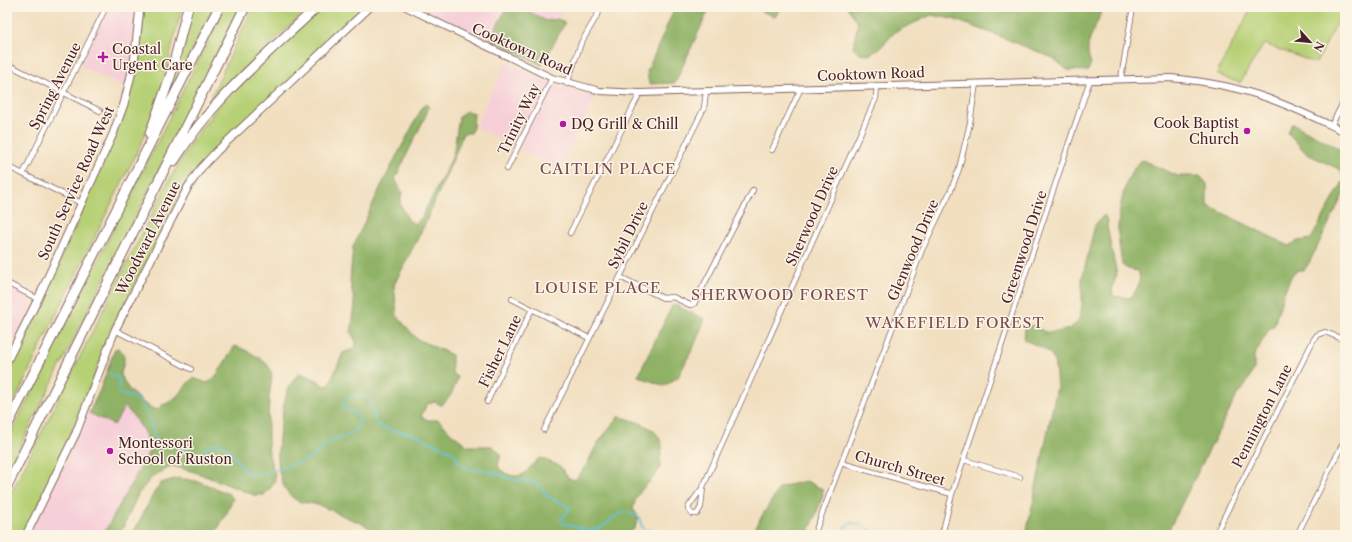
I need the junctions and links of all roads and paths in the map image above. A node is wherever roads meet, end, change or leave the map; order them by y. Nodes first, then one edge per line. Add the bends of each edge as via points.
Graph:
1 (106, 7) edge
2 (140, 7) edge
3 (188, 7) edge
4 (219, 7) edge
5 (246, 7) edge
6 (317, 7) edge
7 (370, 7) edge
8 (406, 7) edge
9 (602, 7) edge
10 (1133, 7) edge
11 (7, 64) edge
12 (552, 78) junction
13 (1121, 78) junction
14 (1090, 80) junction
15 (976, 83) junction
16 (567, 84) junction
17 (877, 85) junction
18 (801, 88) junction
19 (706, 91) junction
20 (64, 93) junction
21 (640, 93) junction
22 (1345, 99) edge
23 (100, 111) dead end
24 (1331, 126) junction
25 (1345, 132) edge
26 (772, 150) dead end
27 (7, 166) edge
28 (507, 169) dead end
29 (23, 174) junction
30 (134, 176) junction
31 (753, 190) dead end
32 (81, 204) junction
33 (145, 208) junction
34 (570, 233) dead end
35 (620, 277) junction
36 (7, 283) edge
37 (38, 299) junction
38 (512, 299) dead end
39 (532, 309) junction
40 (115, 330) junction
41 (589, 338) junction
42 (1345, 340) edge
43 (7, 361) edge
44 (191, 369) dead end
45 (487, 402) dead end
46 (7, 426) edge
47 (544, 430) dead end
48 (1345, 439) edge
49 (964, 460) junction
50 (841, 463) junction
51 (1020, 477) dead end
52 (7, 486) edge
53 (703, 487) junction
54 (952, 494) junction
55 (26, 535) edge
56 (814, 535) edge
57 (942, 535) edge
58 (1215, 535) edge
59 (1297, 535) edge

1 - 20 street, Spring Avenue
2 - 32 main road, South Service Road West via 134,63 124,104
3 - 30 highway via 170,74
4 - 30 highway
5 - 33 highway
6 - 33 highway via 216,102 178,155
7 - 40 main road, Woodward Avenue via 201,168 188,187
8 - 12 street, Cooktown Road
9 - 16 street via 577,52
10 - 13 street
11 - 20 street
12 - 16 street, Cooktown Road
12 - 28 street, Trinity Way
13 - 14 street, Cooktown Road
13 - 24 street, Cooktown Road via 1171,78 1237,89 1278,102
14 - 15 street, Cooktown Road
14 - 49 street, Greenwood Drive
15 - 17 street, Cooktown Road
15 - 50 street, Glenwood Drive via 959,169 922,250
16 - 21 street, Cooktown Road via 604,92
17 - 18 street, Cooktown Road
17 - 53 street, Sherwood Drive via 876,98
18 - 19 street, Cooktown Road
18 - 26 street
19 - 21 street, Cooktown Road
19 - 35 street, Sybil Drive via 704,108
20 - 23 street
20 - 29 street, Spring Avenue
21 - 34 street
22 - 24 street
24 - 25 street, Cooktown Road
27 - 29 street
29 - 32 street
30 - 46 highway
31 - 35 street via 694,304 690,305 673,297 660,297
32 - 37 main road, South Service Road West
33 - 52 highway
35 - 41 street, Sybil Drive
36 - 37 street
37 - 43 main road, South Service Road West
38 - 39 street
39 - 41 street
39 - 45 street, Fisher Lane
40 - 44 street
40 - 55 main road, Woodward Avenue via 76,433
41 - 47 street, Sybil Drive
42 - 58 street, Pennington Lane via 1326,332 1314,338
48 - 59 street
49 - 51 street, Church Street
49 - 54 street, Greenwood Drive
50 - 54 street, Church Street
50 - 56 street, Glenwood Drive
53 - 53 street, Sherwood Drive via 689,506 688,510 692,514 697,514 701,507
54 - 57 street, Greenwood Drive

